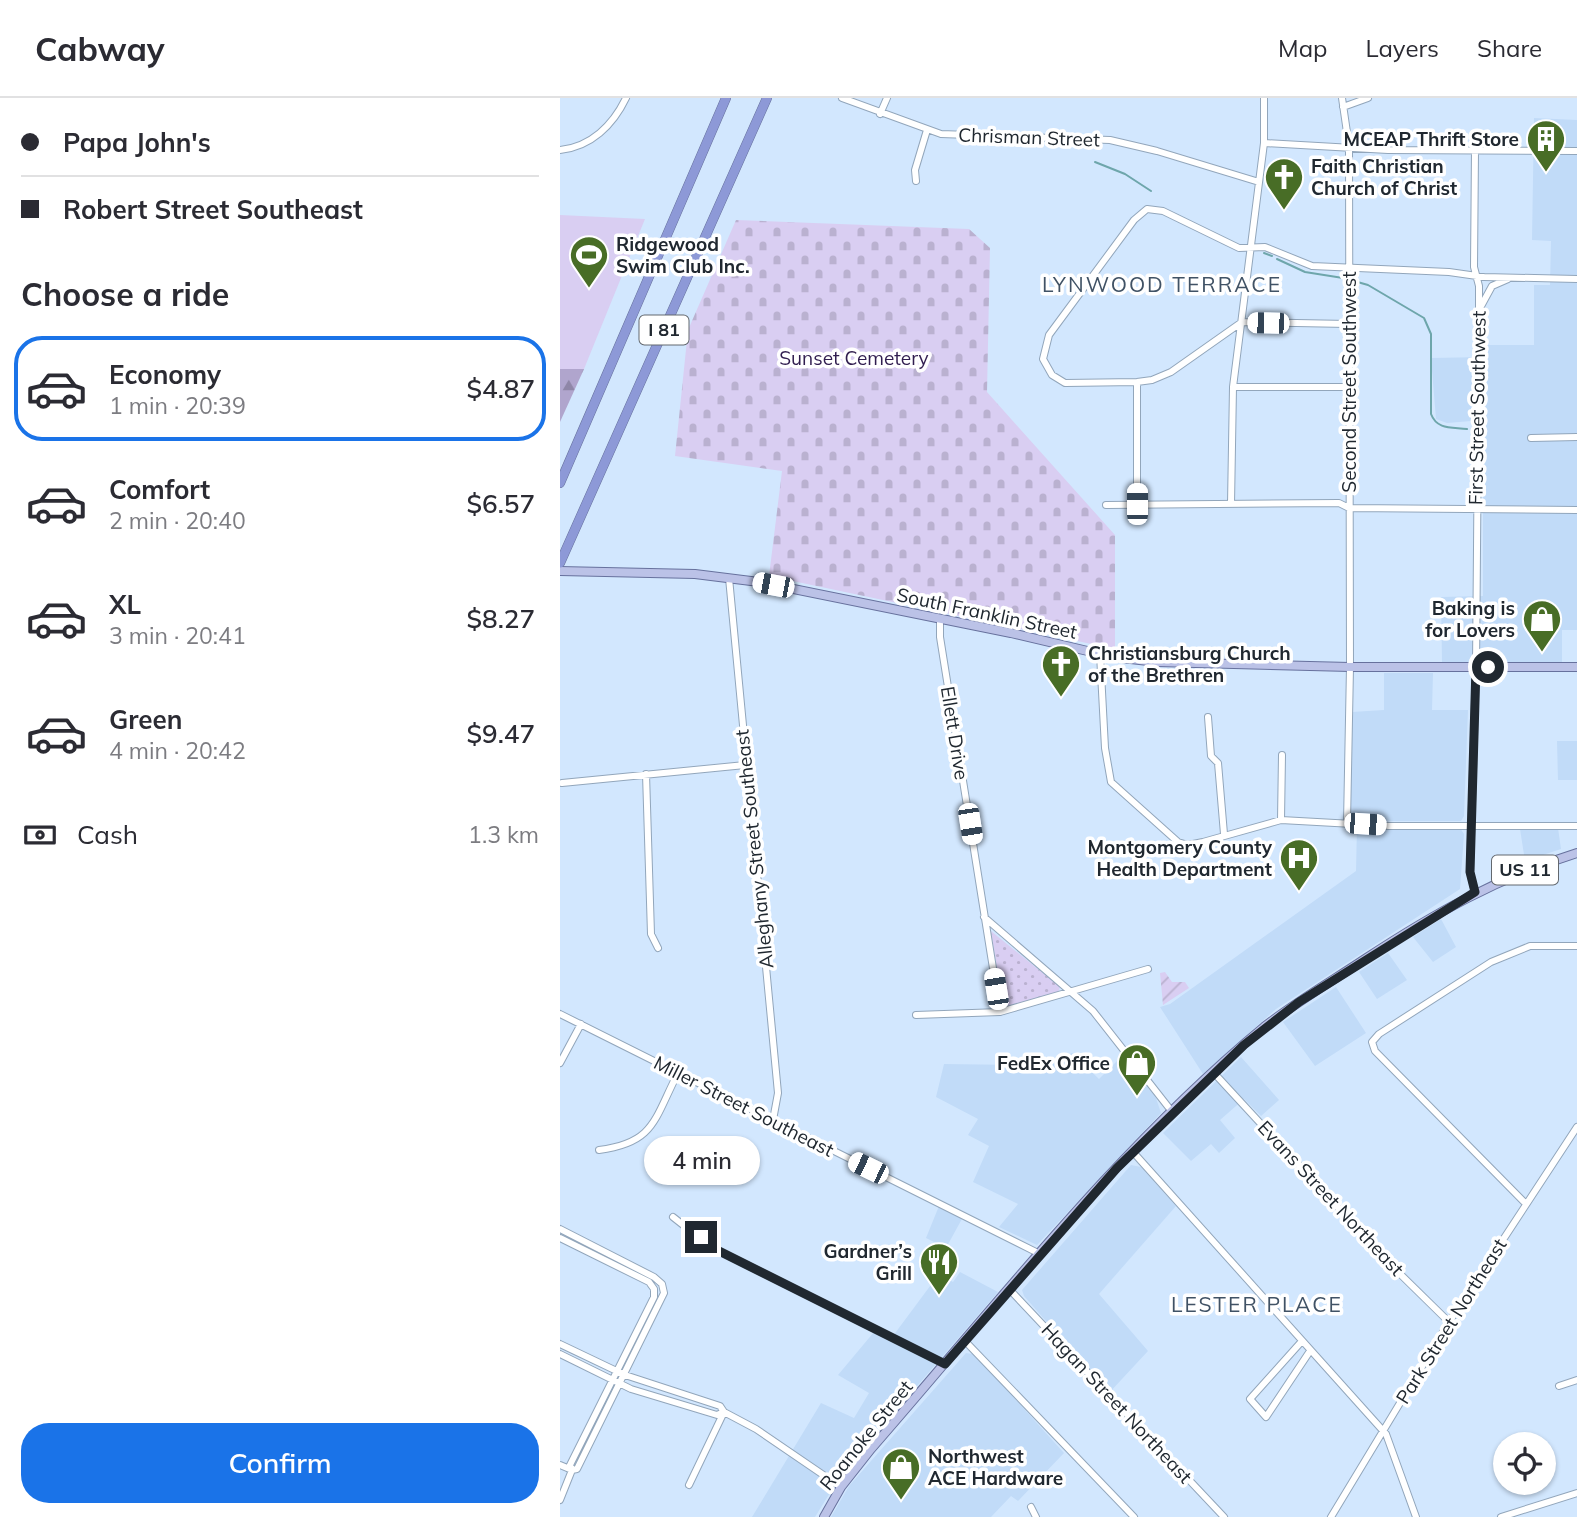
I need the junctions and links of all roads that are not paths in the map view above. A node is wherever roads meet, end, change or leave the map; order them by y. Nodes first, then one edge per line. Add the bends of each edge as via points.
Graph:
1 (626, 98) edge
2 (726, 98) edge
3 (767, 98) edge
4 (842, 98) edge
5 (887, 98) edge
6 (1264, 98) edge
7 (1342, 98) edge
8 (1367, 98) edge
9 (1343, 107) junction
10 (880, 114) junction
11 (927, 130) junction
12 (1264, 144) junction
13 (1349, 146) junction
14 (560, 150) edge
15 (1475, 150) junction
16 (1577, 151) edge
17 (916, 181) dead end
18 (1259, 182) junction
19 (1252, 247) junction
20 (1349, 270) junction
21 (1476, 276) junction
22 (1510, 278) junction
23 (1577, 279) edge
24 (1479, 311) junction
25 (1242, 323) junction
26 (1348, 324) junction
27 (1137, 382) junction
28 (1233, 387) junction
29 (1348, 387) junction
30 (1531, 438) dead end
31 (1577, 438) edge
32 (560, 483) edge
33 (1137, 504) junction
34 (1231, 504) junction
35 (1106, 505) dead end
36 (1349, 508) junction
37 (1475, 510) junction
38 (1577, 510) edge
39 (560, 563) edge
40 (560, 571) edge
41 (729, 578) junction
42 (940, 618) junction
43 (1100, 654) junction
44 (1350, 667) junction
45 (1476, 667) junction
46 (1577, 667) edge
47 (1208, 717) dead end
48 (1282, 755) dead end
49 (745, 765) junction
50 (646, 774) junction
51 (562, 783) edge
52 (1281, 820) junction
53 (1348, 822) junction
54 (1472, 824) junction
55 (1577, 826) edge
56 (1224, 834) junction
57 (1577, 853) edge
58 (1475, 892) junction
59 (984, 918) junction
60 (1577, 946) edge
61 (658, 948) dead end
62 (1148, 969) dead end
63 (1071, 992) junction
64 (1000, 1012) junction
65 (560, 1014) edge
66 (916, 1015) dead end
67 (580, 1024) junction
68 (560, 1063) edge
69 (678, 1073) junction
70 (1214, 1073) junction
71 (1173, 1113) junction
72 (773, 1120) junction
73 (1577, 1128) edge
74 (599, 1150) dead end
75 (1133, 1152) junction
76 (1526, 1204) junction
77 (673, 1217) dead end
78 (560, 1229) edge
79 (560, 1238) edge
80 (1040, 1255) junction
81 (1010, 1290) junction
82 (1449, 1322) junction
83 (965, 1341) junction
84 (1302, 1341) junction
85 (560, 1344) edge
86 (1310, 1351) junction
87 (560, 1354) edge
88 (945, 1364) junction
89 (617, 1371) junction
90 (625, 1375) junction
91 (613, 1380) junction
92 (1577, 1380) edge
93 (621, 1383) junction
94 (1559, 1386) dead end
95 (724, 1412) junction
96 (1382, 1430) junction
97 (560, 1465) edge
98 (572, 1470) junction
99 (689, 1485) dead end
100 (841, 1487) junction
101 (1577, 1493) edge
102 (560, 1500) edge
103 (1031, 1507) dead end
104 (824, 1517) edge
105 (1036, 1517) edge
106 (1134, 1517) edge
107 (1224, 1517) edge
108 (1331, 1517) edge
109 (1416, 1517) edge
110 (1501, 1517) edge

1 - 14 street via 606,130 590,141
2 - 32 highway, I 81
3 - 39 highway, I 81
4 - 10 street, Chrisman Street
5 - 10 street
6 - 12 street
7 - 9 street, Second Street Southwest
8 - 9 street
9 - 13 street, Second Street Southwest
10 - 11 street, Chrisman Street
11 - 17 street
11 - 18 street, Chrisman Street via 1110,140
12 - 13 street
12 - 18 street
13 - 15 street
13 - 20 street, Second Street Southwest
15 - 16 street
15 - 21 street, First Street Southwest
18 - 19 street
19 - 20 street via 1265,247 1312,266
19 - 25 street
19 - 27 street via 1239,248 1163,211 1147,209 1133,220 1044,348 1046,368 1065,383
20 - 21 street
20 - 26 street, Second Street Southwest
21 - 22 street
21 - 24 street, First Street Southwest
22 - 23 street
22 - 24 street via 1493,286
24 - 37 street, First Street Southwest
25 - 26 street
25 - 27 street via 1171,372
25 - 28 street
26 - 29 street, Second Street Southwest
27 - 33 street
28 - 29 street
28 - 34 street
29 - 36 street, Second Street Southwest
30 - 31 street
33 - 34 street
33 - 35 street
34 - 36 street via 1339,503
36 - 37 street
36 - 44 street, Second Street Southwest
37 - 38 street
37 - 45 street, First Street Southwest
40 - 41 main road, South Franklin Street
41 - 42 main road, South Franklin Street
41 - 49 street, Alleghany Street Southeast
42 - 43 main road, South Franklin Street
42 - 59 street, Ellett Drive
43 - 44 main road, South Franklin Street via 1157,662
43 - 56 street via 1107,763 1116,789 1178,842 1188,845
44 - 45 main road, South Franklin Street
44 - 53 street, Second Street Southwest
45 - 46 main road, South Franklin Street
45 - 54 street, First Street Southwest
47 - 56 street via 1211,756 1218,763
48 - 52 street
49 - 50 street
49 - 72 street, Alleghany Street Southeast via 778,1093
50 - 51 street
50 - 61 street via 651,934
52 - 53 street
52 - 56 street
53 - 54 street
54 - 55 street
54 - 58 street, First Street Southwest via 1470,872
57 - 58 main road, Roanoke Street / US 11
58 - 70 main road, Roanoke Street / US 11 via 1285,1012
59 - 63 street
59 - 64 street, Ellett Drive
60 - 76 street via 1530,946 1491,962 1372,1042 1375,1051
62 - 63 street
63 - 64 street
63 - 71 street via 1106,1025
64 - 66 street
65 - 67 street, Miller Street Southeast
67 - 68 street
67 - 69 street, Miller Street Southeast
69 - 72 street, Miller Street Southeast
69 - 74 street via 643,1137 623,1147
70 - 71 main road, Roanoke Street / US 11
70 - 82 street, Evans Street Northeast
71 - 75 main road, Roanoke Street / US 11
72 - 80 street, Miller Street Southeast
73 - 76 street, Park Street Northeast
75 - 80 main road, Roanoke Street / US 11
75 - 84 street
76 - 82 street, Park Street Northeast
77 - 88 street via 711,1247
78 - 90 street via 662,1284 661,1302
79 - 89 street via 649,1282 654,1289
80 - 81 main road, Roanoke Street / US 11
81 - 83 main road, Roanoke Street / US 11
81 - 107 street, Hagan Street Northeast
82 - 96 street, Park Street Northeast
83 - 88 main road, Roanoke Street / US 11
83 - 106 street
84 - 86 street
84 - 86 street via 1250,1399 1266,1417
85 - 89 street
86 - 96 street
87 - 91 street
88 - 100 main road, Roanoke Street / US 11
89 - 90 street
89 - 91 street
90 - 93 street
90 - 95 street via 720,1406
91 - 93 street
91 - 98 street via 570,1465
92 - 94 street
93 - 95 street via 717,1415
93 - 98 street via 577,1469
95 - 99 street
95 - 100 street
96 - 108 street, Park Street Northeast
96 - 109 street via 1390,1439
97 - 98 street
98 - 102 street
100 - 104 main road, Roanoke Street / US 11
101 - 110 street
103 - 105 street

